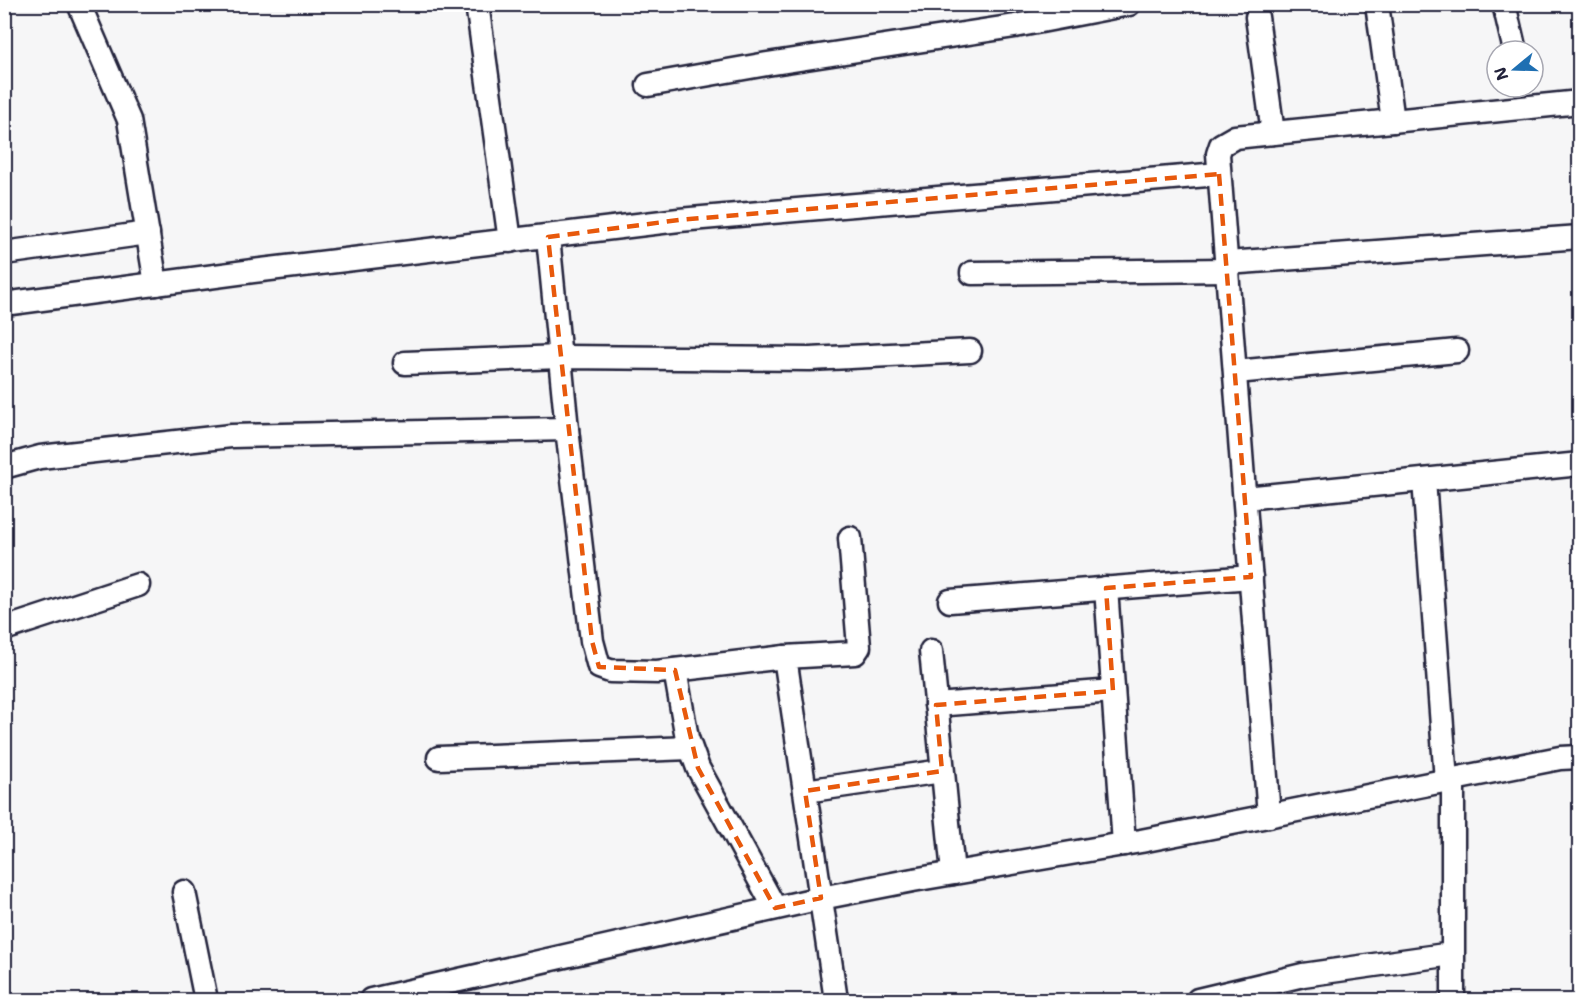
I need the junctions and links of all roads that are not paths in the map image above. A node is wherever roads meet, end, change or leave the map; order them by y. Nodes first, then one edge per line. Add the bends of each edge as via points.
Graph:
1 (79, 4) edge
2 (477, 4) edge
3 (1129, 4) edge
4 (1377, 4) edge
5 (1504, 4) edge
6 (1257, 17) dead end
7 (1512, 39) edge
8 (648, 85) dead end
9 (1516, 99) edge
10 (1545, 99) edge
11 (1580, 102) edge
12 (1393, 121) junction
13 (1273, 133) junction
14 (1220, 174) junction
15 (148, 233) junction
16 (548, 237) junction
17 (1580, 237) edge
18 (510, 241) junction
19 (4, 253) edge
20 (1227, 266) junction
21 (972, 273) dead end
22 (156, 284) junction
23 (4, 304) edge
24 (970, 351) dead end
25 (1457, 351) dead end
26 (560, 357) junction
27 (405, 363) dead end
28 (1236, 372) junction
29 (567, 429) junction
30 (1580, 464) edge
31 (4, 467) edge
32 (1424, 480) junction
33 (1245, 498) junction
34 (850, 538) dead end
35 (1251, 577) junction
36 (138, 585) dead end
37 (1106, 588) junction
38 (950, 601) dead end
39 (4, 628) edge
40 (931, 651) dead end
41 (785, 657) junction
42 (675, 670) junction
43 (1113, 691) junction
44 (936, 705) junction
45 (690, 748) junction
46 (1580, 757) edge
47 (439, 758) dead end
48 (942, 771) junction
49 (1450, 780) junction
50 (805, 791) junction
51 (1269, 816) junction
52 (1124, 844) junction
53 (953, 873) junction
54 (184, 892) dead end
55 (821, 898) junction
56 (775, 908) junction
57 (1452, 954) junction
58 (206, 1000) edge
59 (371, 1000) edge
60 (836, 1000) edge
61 (1198, 1000) edge
62 (1453, 1000) edge

1 - 15 street via 129,120
2 - 18 street
3 - 8 street
4 - 12 street
5 - 7 street
6 - 13 street
9 - 12 street
10 - 11 street
12 - 13 street
13 - 14 street via 1234,137 1221,145
14 - 16 street via 679,220
14 - 20 street
15 - 19 street
15 - 22 street
16 - 18 street
16 - 26 street
17 - 20 street
18 - 22 street
20 - 21 street
20 - 28 street
22 - 23 street
24 - 26 street via 810,359
25 - 28 street
26 - 27 street
26 - 29 street
28 - 33 street
29 - 31 street via 231,436 40,457
29 - 42 street via 592,641 599,667 610,671
30 - 32 street
32 - 33 street
32 - 49 street
33 - 35 street
34 - 41 street via 859,647 855,653
35 - 37 street
35 - 51 street
36 - 39 street
37 - 38 street
37 - 43 street
40 - 44 street
41 - 42 street
41 - 50 street
42 - 45 street
43 - 44 street
43 - 52 street
44 - 48 street
45 - 47 street
45 - 56 street
46 - 49 street
48 - 50 street
48 - 53 street
49 - 51 street
49 - 57 street
50 - 55 street
51 - 52 street
52 - 53 street
53 - 55 street
54 - 58 street
55 - 56 street
55 - 60 street
56 - 59 street
57 - 61 street via 1303,975
57 - 62 street

